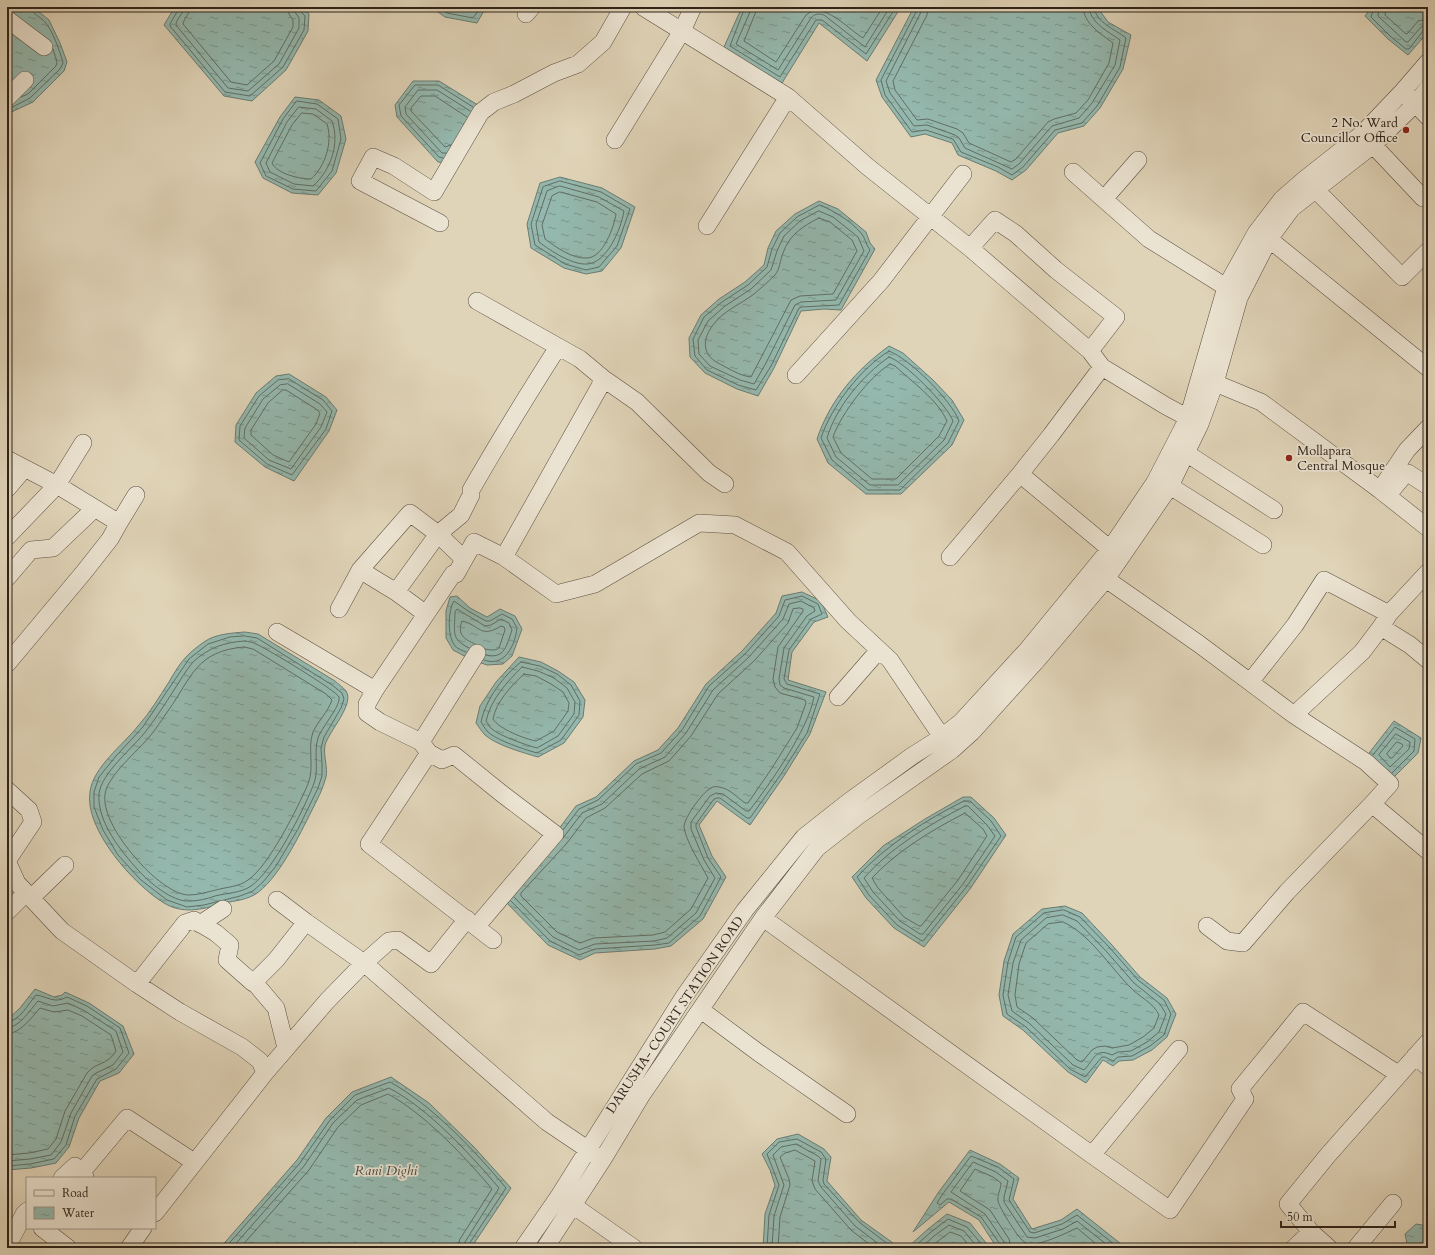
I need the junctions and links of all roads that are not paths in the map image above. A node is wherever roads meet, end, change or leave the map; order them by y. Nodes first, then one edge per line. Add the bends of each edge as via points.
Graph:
1 (623, 7) edge
2 (644, 7) edge
3 (693, 7) edge
4 (7, 19) edge
5 (682, 31) junction
6 (44, 47) dead end
7 (1428, 62) edge
8 (25, 80) dead end
9 (1428, 88) edge
10 (788, 97) junction
11 (1409, 97) junction
12 (7, 98) edge
13 (1428, 117) edge
14 (615, 140) dead end
15 (1372, 145) junction
16 (1138, 160) dead end
17 (1073, 172) dead end
18 (963, 174) dead end
19 (1316, 189) junction
20 (1428, 193) edge
21 (1104, 199) junction
22 (931, 217) junction
23 (440, 223) dead end
24 (707, 226) dead end
25 (1269, 239) junction
26 (970, 248) junction
27 (1428, 251) edge
28 (1226, 287) junction
29 (477, 301) dead end
30 (558, 347) junction
31 (1090, 351) junction
32 (1102, 367) junction
33 (1428, 368) edge
34 (796, 376) dead end
35 (604, 379) junction
36 (1207, 381) junction
37 (1194, 421) junction
38 (1428, 428) edge
39 (83, 443) dead end
40 (1186, 453) junction
41 (7, 459) edge
42 (24, 469) junction
43 (1020, 474) junction
44 (726, 484) dead end
45 (57, 485) junction
46 (1170, 486) junction
47 (1428, 486) edge
48 (7, 489) edge
49 (1384, 493) junction
50 (136, 495) dead end
51 (94, 509) junction
52 (1274, 510) dead end
53 (118, 523) junction
54 (1428, 528) edge
55 (438, 534) junction
56 (7, 537) edge
57 (1263, 545) dead end
58 (1110, 549) junction
59 (504, 557) junction
60 (950, 557) dead end
61 (464, 559) junction
62 (360, 570) junction
63 (1428, 572) edge
64 (7, 578) edge
65 (1106, 579) junction
66 (396, 592) junction
67 (339, 609) dead end
68 (426, 614) junction
69 (1385, 621) junction
70 (277, 632) dead end
71 (879, 650) junction
72 (477, 653) dead end
73 (1428, 660) edge
74 (7, 664) edge
75 (1250, 682) junction
76 (375, 690) junction
77 (838, 697) dead end
78 (1294, 715) junction
79 (942, 737) junction
80 (425, 748) junction
81 (7, 790) edge
82 (1372, 804) junction
83 (1428, 851) edge
84 (7, 861) edge
85 (65, 865) dead end
86 (28, 895) junction
87 (277, 900) dead end
88 (223, 909) dead end
89 (7, 912) edge
90 (763, 918) junction
91 (306, 922) junction
92 (471, 923) junction
93 (200, 924) junction
94 (1207, 926) dead end
95 (492, 940) dead end
96 (364, 963) junction
97 (254, 982) junction
98 (137, 984) junction
99 (701, 1010) junction
100 (1428, 1042) edge
101 (286, 1048) junction
102 (1179, 1049) dead end
103 (1415, 1056) junction
104 (1428, 1067) edge
105 (265, 1073) junction
106 (1398, 1074) junction
107 (847, 1114) dead end
108 (588, 1148) junction
109 (1092, 1155) junction
110 (603, 1160) junction
111 (194, 1162) junction
112 (84, 1176) edge
113 (63, 1177) edge
114 (566, 1200) junction
115 (1393, 1203) dead end
116 (156, 1212) edge
117 (26, 1214) edge
118 (7, 1229) edge
119 (43, 1229) edge
120 (142, 1229) edge
121 (1311, 1232) junction
122 (7, 1247) edge
123 (68, 1248) edge
124 (129, 1248) edge
125 (523, 1248) edge
126 (545, 1248) edge
127 (634, 1248) edge
128 (1294, 1248) edge
129 (1329, 1248) edge
130 (1356, 1248) edge

1 - 23 street via 603,42 578,64 494,102 481,112 434,192 394,166 373,157 360,181
2 - 5 street
3 - 5 street
4 - 6 street
5 - 10 street
5 - 14 street
7 - 11 street, DARUSHA- COURT STATION ROAD
8 - 12 street
9 - 11 street, DARUSHA- COURT STATION ROAD
10 - 22 street via 868,167
10 - 24 street
11 - 13 street
11 - 15 street, DARUSHA- COURT STATION ROAD
11 - 28 street, DARUSHA- COURT STATION ROAD via 1282,200 1256,233
15 - 19 street, DARUSHA- COURT STATION ROAD
15 - 20 street via 1423,198
16 - 21 street
17 - 21 street
18 - 22 street
19 - 25 street, DARUSHA- COURT STATION ROAD via 1292,208
19 - 27 street via 1402,277
21 - 28 street via 1149,239
22 - 26 street
22 - 34 street via 881,281
25 - 33 street
25 - 36 street, DARUSHA- COURT STATION ROAD via 1239,298
26 - 31 street
26 - 31 street via 995,220 1016,234 1116,318
28 - 36 street, DARUSHA- COURT STATION ROAD
29 - 30 street
30 - 35 street via 580,359
30 - 55 street via 485,466 460,515
31 - 32 street
32 - 37 street
32 - 43 street
35 - 44 street via 637,402 709,473
35 - 59 street
36 - 37 street, DARUSHA- COURT STATION ROAD
36 - 49 street via 1261,402
37 - 40 street, DARUSHA- COURT STATION ROAD
37 - 58 street, DARUSHA- COURT STATION ROAD
38 - 49 street via 1407,450
39 - 45 street
40 - 46 street, DARUSHA- COURT STATION ROAD
40 - 52 street
41 - 42 street
42 - 45 street
42 - 48 street
43 - 58 street
43 - 60 street
45 - 51 street
45 - 56 street
46 - 57 street
46 - 65 street, DARUSHA- COURT STATION ROAD
47 - 49 street via 1406,473
49 - 54 street
50 - 53 street
51 - 53 street
51 - 64 street via 53,548 31,550
53 - 74 street via 110,539
55 - 61 street
55 - 62 street via 410,512
55 - 66 street
58 - 79 street, DARUSHA- COURT STATION ROAD via 1028,649 961,722
59 - 61 street via 474,542
59 - 71 street via 556,594 595,584 699,523 735,525 788,552 848,621
61 - 68 street
62 - 66 street
62 - 67 street
63 - 69 street
65 - 75 street
65 - 90 street, DARUSHA- COURT STATION ROAD via 972,732 952,750 816,848
66 - 68 street
68 - 76 street
69 - 73 street
69 - 75 street via 1324,580 1295,625
69 - 78 street via 1362,652
70 - 76 street
71 - 77 street
71 - 79 street via 890,660
72 - 80 street
75 - 78 street
76 - 80 street via 367,704 367,713
78 - 82 street via 1366,762 1390,784
79 - 108 street, DARUSHA- COURT STATION ROAD via 847,803 804,837 745,910 683,998
80 - 92 street via 369,844
80 - 92 street via 442,760 454,755 555,834
81 - 84 street via 29,810 33,822
82 - 83 street
82 - 94 street via 1286,892 1243,942 1227,941
84 - 86 street via 17,883
85 - 86 street
86 - 89 street
86 - 98 street via 62,931
87 - 91 street
88 - 93 street
90 - 99 street, DARUSHA- COURT STATION ROAD
90 - 109 street
91 - 96 street
91 - 97 street via 276,960
92 - 95 street
92 - 96 street via 432,964 398,940 389,941
93 - 97 street via 230,945 227,960 252,983
93 - 98 street via 194,920 184,923
96 - 101 street
96 - 108 street via 547,1122
97 - 101 street via 276,1008
98 - 105 street via 242,1047 260,1061
99 - 107 street
99 - 110 street, DARUSHA- COURT STATION ROAD via 641,1096
100 - 103 street
101 - 105 street
102 - 109 street
103 - 104 street
103 - 106 street
105 - 111 street
106 - 109 street via 1303,1012 1240,1089 1245,1099 1170,1210
106 - 121 street via 1288,1204
108 - 110 street
108 - 114 street, DARUSHA- COURT STATION ROAD
110 - 114 street, DARUSHA- COURT STATION ROAD
111 - 112 street via 127,1118
111 - 116 street
112 - 113 street via 75,1166
114 - 125 street, DARUSHA- COURT STATION ROAD
114 - 126 street, DARUSHA- COURT STATION ROAD
114 - 127 street
115 - 130 street
117 - 118 street
117 - 122 street
119 - 123 street
120 - 124 street
121 - 128 street
121 - 129 street

